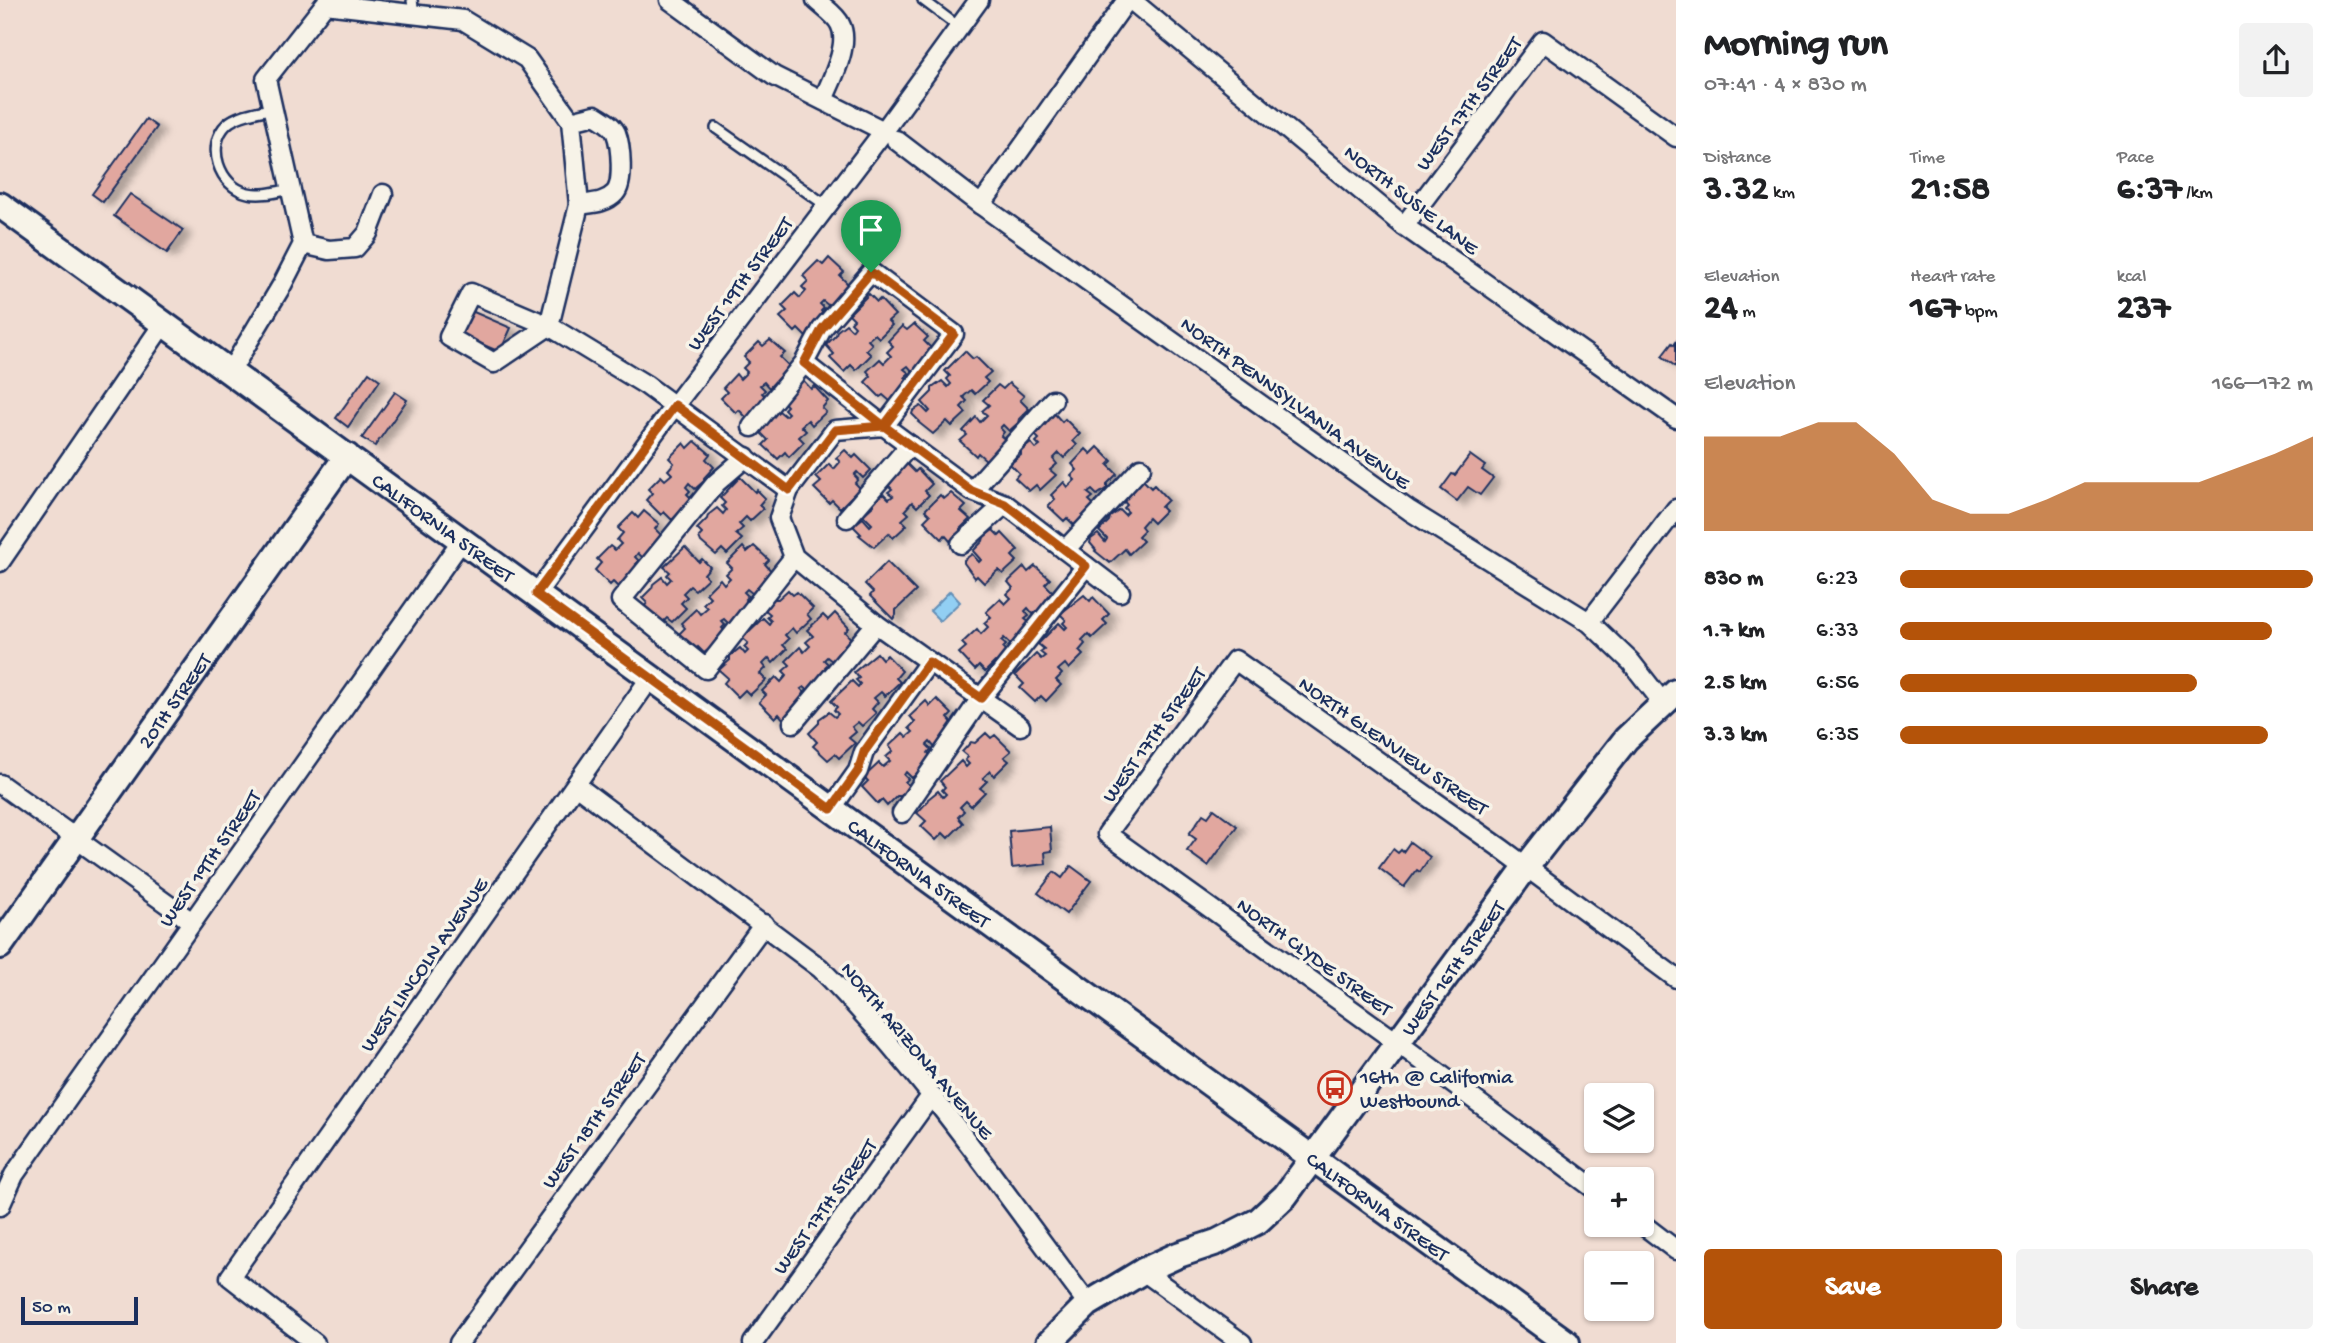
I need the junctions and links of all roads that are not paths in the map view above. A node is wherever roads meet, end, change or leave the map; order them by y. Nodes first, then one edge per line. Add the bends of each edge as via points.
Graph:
1 (670, 0) edge
2 (816, 0) edge
3 (923, 0) edge
4 (979, 0) edge
5 (1129, 0) edge
6 (336, 3) edge
7 (413, 7) edge
8 (959, 27) junction
9 (823, 100) junction
10 (273, 108) junction
11 (571, 121) junction
12 (716, 128) dead end
13 (890, 135) junction
14 (1676, 136) edge
15 (290, 189) junction
16 (383, 194) dead end
17 (0, 205) edge
18 (579, 205) junction
19 (981, 205) junction
20 (827, 206) junction
21 (1404, 226) junction
22 (303, 244) junction
23 (163, 324) junction
24 (549, 326) junction
25 (804, 363) junction
26 (230, 372) junction
27 (1053, 400) dead end
28 (675, 405) junction
29 (1676, 418) edge
30 (884, 426) junction
31 (752, 427) dead end
32 (910, 445) junction
33 (347, 456) junction
34 (746, 457) junction
35 (1141, 468) dead end
36 (789, 490) junction
37 (972, 491) junction
38 (1005, 504) junction
39 (1676, 509) edge
40 (847, 518) dead end
41 (461, 540) junction
42 (961, 544) dead end
43 (1065, 551) junction
44 (794, 557) junction
45 (0, 562) edge
46 (1086, 566) junction
47 (1120, 592) dead end
48 (536, 594) junction
49 (1589, 622) junction
50 (876, 624) junction
51 (1236, 660) joint
52 (929, 662) junction
53 (651, 677) junction
54 (981, 698) junction
55 (1670, 698) edge
56 (793, 723) dead end
57 (1020, 726) dead end
58 (0, 784) edge
59 (577, 786) junction
60 (831, 809) junction
61 (902, 813) dead end
62 (1107, 834) joint
63 (76, 840) junction
64 (1526, 867) junction
65 (192, 922) junction
66 (764, 924) junction
67 (0, 946) edge
68 (1676, 978) edge
69 (1398, 1043) junction
70 (932, 1096) junction
71 (1314, 1159) junction
72 (1584, 1181) edge
73 (0, 1206) edge
74 (1654, 1233) edge
75 (1676, 1250) edge
76 (1143, 1271) junction
77 (1088, 1304) junction
78 (315, 1343) edge
79 (459, 1343) edge
80 (752, 1343) edge
81 (1049, 1343) edge
82 (1242, 1343) edge
83 (1567, 1343) edge

1 - 9 street, NORTH PENNSYLVANIA AVENUE via 774,76
2 - 9 street via 840,23 844,37
3 - 8 lane
4 - 8 street, WEST 19TH STREET
5 - 19 street
5 - 21 street, NORTH SUSIE LANE
6 - 7 street
6 - 10 street via 325,5 266,79
7 - 11 street via 463,20 527,59
8 - 13 street, WEST 19TH STREET
9 - 13 street, NORTH PENNSYLVANIA AVENUE
10 - 15 street
10 - 15 lane via 228,123 219,135 216,151 223,176 233,188 261,194
11 - 18 street
11 - 18 street via 594,115 609,124 616,133 622,177 617,192 604,201
12 - 20 lane
13 - 19 street, NORTH PENNSYLVANIA AVENUE
13 - 20 street, WEST 19TH STREET
14 - 21 street, WEST 17TH STREET via 1543,41
15 - 22 street
16 - 22 street via 368,233 355,248 329,250
17 - 23 street, CALIFORNIA STREET
18 - 24 street
19 - 49 street, NORTH PENNSYLVANIA AVENUE via 1410,512
20 - 28 street, WEST 19TH STREET
21 - 29 street, NORTH SUSIE LANE
22 - 26 street
23 - 26 street, CALIFORNIA STREET
23 - 45 street
24 - 24 street via 471,293 449,337 494,363
24 - 28 street
25 - 30 street
25 - 30 street via 822,329 871,272 954,334
25 - 31 street
26 - 33 street, CALIFORNIA STREET
27 - 37 street
28 - 34 street
28 - 48 street, WEST 19TH STREET
30 - 32 street
30 - 36 street via 835,430
32 - 37 street
32 - 40 street
33 - 41 street, CALIFORNIA STREET
33 - 63 street, 20TH STREET
34 - 36 street
34 - 44 street via 716,483 621,600 706,670
35 - 43 street
36 - 44 street via 779,519
37 - 38 street
38 - 42 street
38 - 43 street
39 - 49 street
41 - 48 street, CALIFORNIA STREET
41 - 65 street, WEST 19TH STREET
43 - 46 street
44 - 50 street
46 - 47 street
46 - 54 street
48 - 53 street, CALIFORNIA STREET
49 - 55 street, NORTH PENNSYLVANIA AVENUE
50 - 52 street
50 - 56 street
51 - 62 street, WEST 17TH STREET
51 - 64 street, NORTH GLENVIEW STREET
52 - 54 street
52 - 60 street via 864,752 858,771
53 - 59 street, WEST LINCOLN AVENUE
53 - 60 street, CALIFORNIA STREET
54 - 57 street
54 - 61 street
55 - 64 street, WEST 16TH STREET via 1626,739
58 - 63 street
59 - 66 street, NORTH ARIZONA AVENUE
59 - 78 street, WEST LINCOLN AVENUE via 230,1276
60 - 71 street, CALIFORNIA STREET
62 - 69 street, NORTH CLYDE STREET
63 - 65 street
63 - 67 street, 20TH STREET
64 - 68 street, NORTH GLENVIEW STREET
64 - 69 street, WEST 16TH STREET
65 - 73 street, WEST 19TH STREET via 14,1175
66 - 70 street, NORTH ARIZONA AVENUE via 853,1001
66 - 79 street, WEST 18TH STREET
69 - 71 street, WEST 16TH STREET
69 - 72 street, NORTH CLYDE STREET
70 - 77 street, NORTH ARIZONA AVENUE
70 - 80 street, WEST 17TH STREET
71 - 76 street, WEST 16TH STREET via 1258,1221
71 - 83 street, CALIFORNIA STREET
74 - 75 street
76 - 77 street, WEST 16TH STREET
76 - 82 street
77 - 81 street, WEST 16TH STREET

